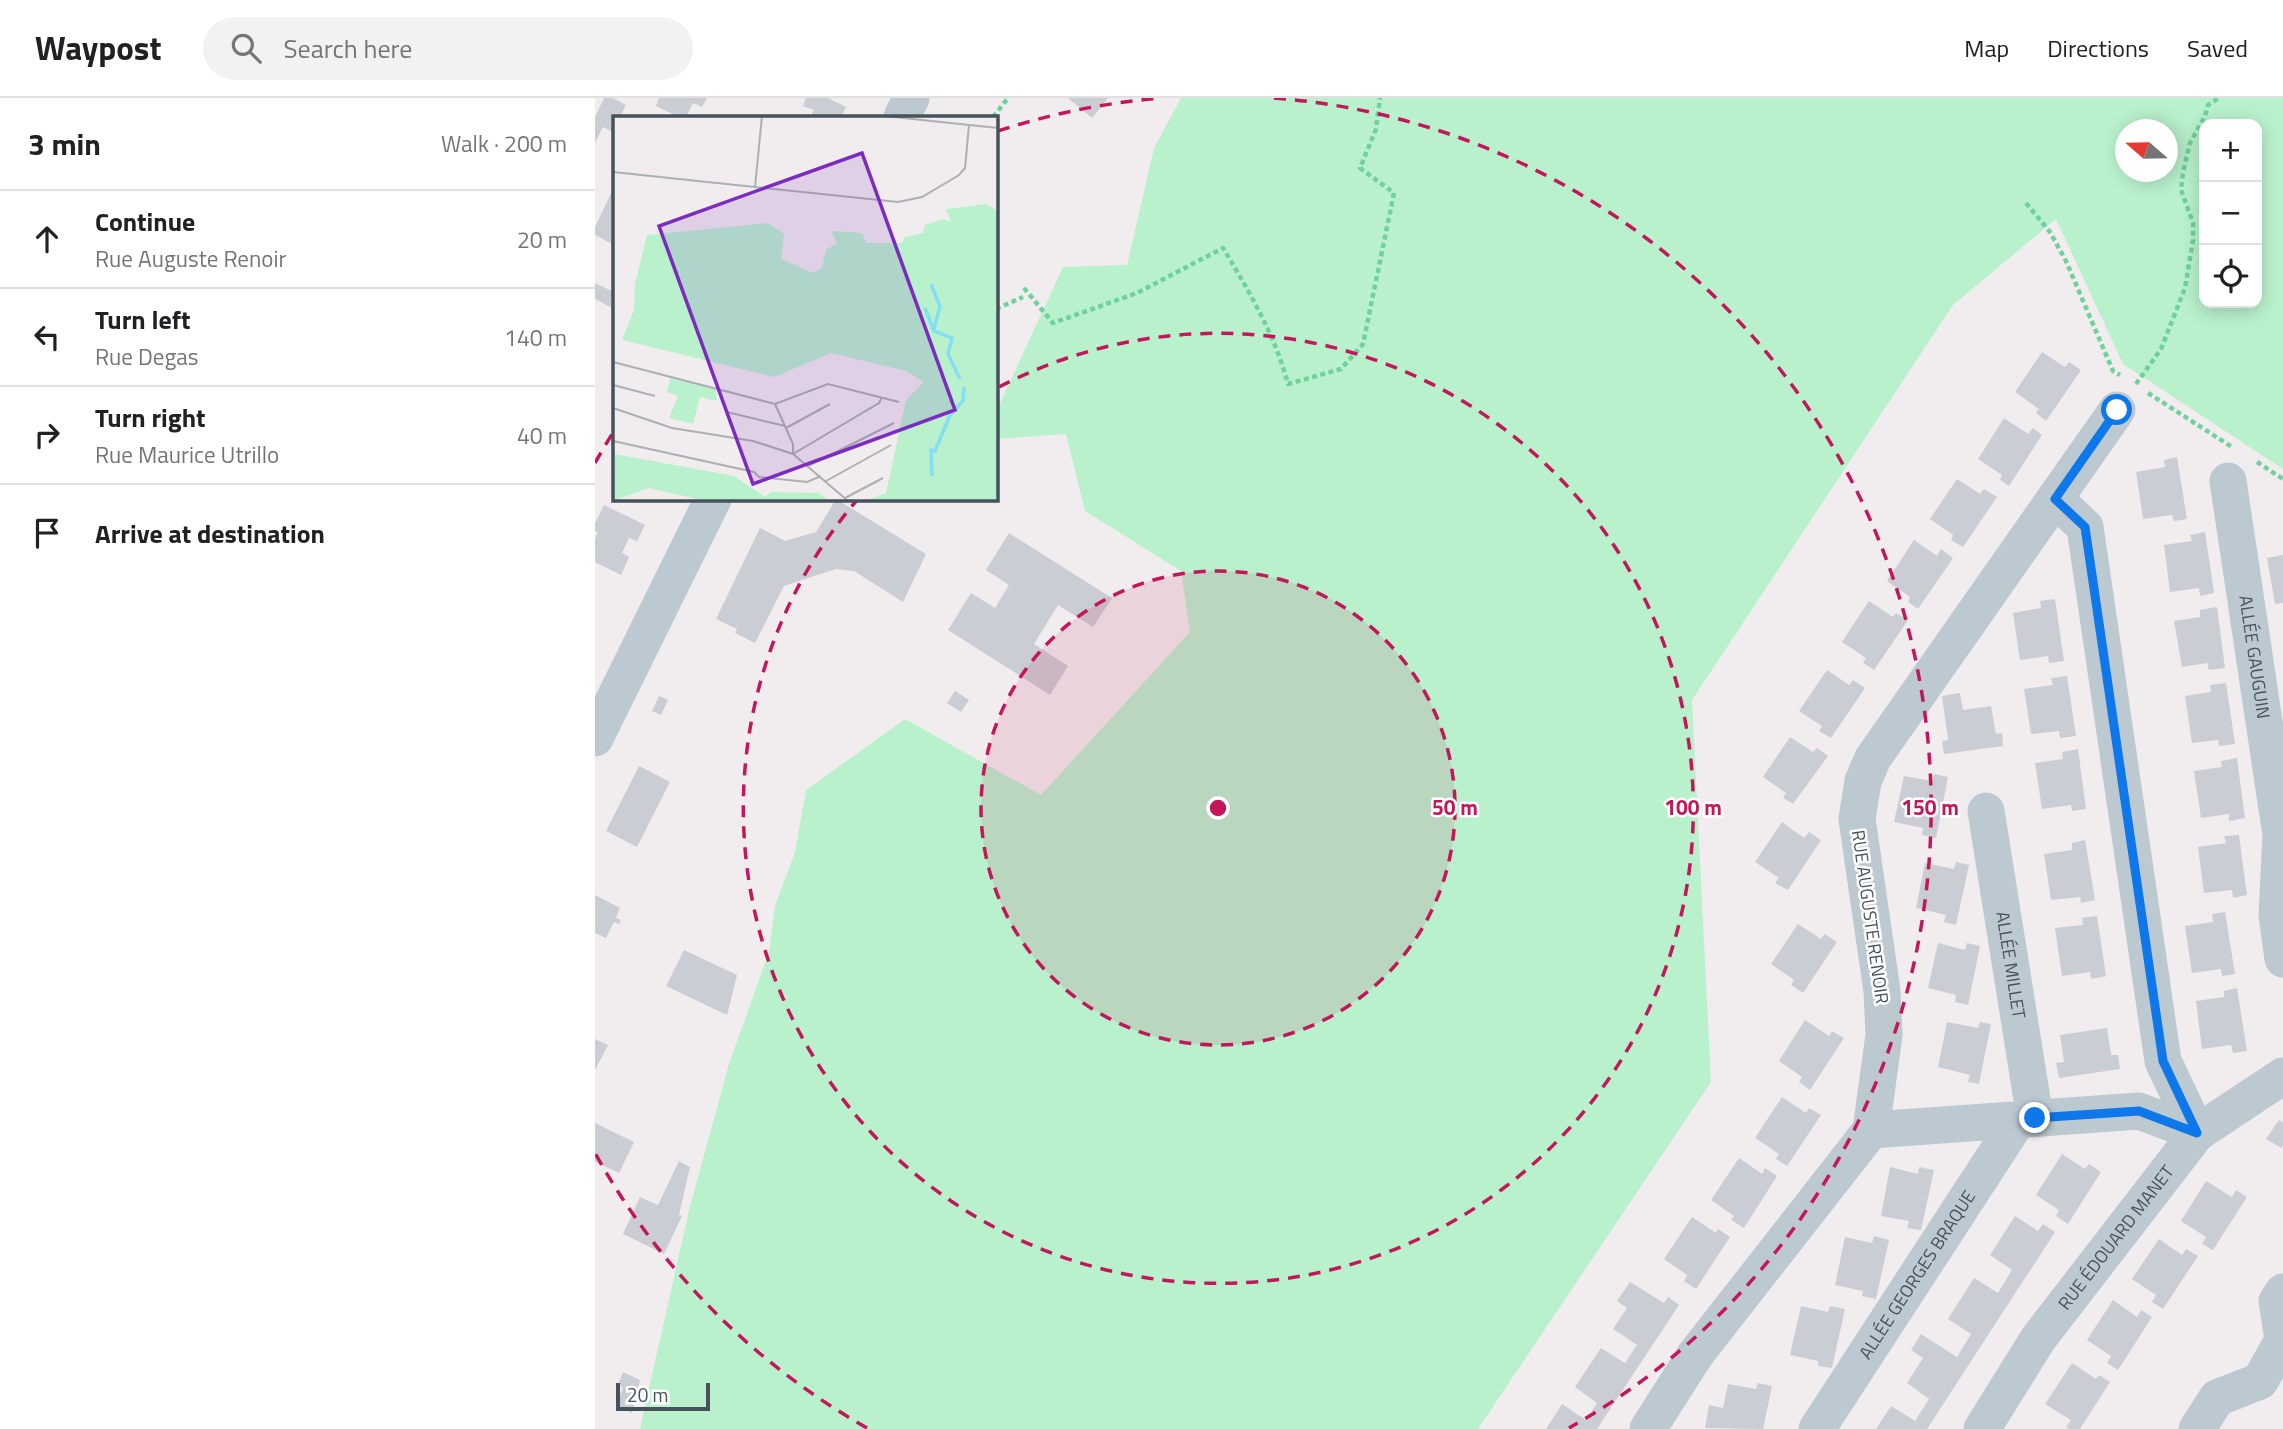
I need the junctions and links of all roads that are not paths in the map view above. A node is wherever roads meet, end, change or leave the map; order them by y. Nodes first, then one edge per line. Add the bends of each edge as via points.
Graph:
1 (911, 98) edge
2 (902, 116) edge
3 (2125, 391) road end
4 (2240, 464) road end
5 (2055, 499) junction
6 (713, 500) edge
7 (595, 738) edge
8 (1986, 811) dead end
9 (2283, 959) edge
10 (2283, 1076) edge
11 (2027, 1119) junction
12 (1871, 1130) junction
13 (2197, 1133) junction
14 (2283, 1292) edge
15 (1648, 1429) edge
16 (1817, 1429) edge
17 (1982, 1429) edge
18 (2197, 1429) edge

1 - 2 street
3 - 5 street, RUE AUGUSTE RENOIR
4 - 9 street, ALLÉE GAUGUIN via 2281,835 2277,915
5 - 12 street, RUE AUGUSTE RENOIR via 1873,758 1863,781 1857,819 1884,1035
5 - 13 street via 2085,527 2163,1061
6 - 7 street
8 - 11 street, ALLÉE MILLET
10 - 13 street, RUE ÉDOUARD MANET
11 - 12 street
11 - 13 street via 2139,1111
11 - 16 street, ALLÉE GEORGES BRAQUE
12 - 15 street via 1703,1344
13 - 17 street, RUE ÉDOUARD MANET via 2038,1339
14 - 18 street via 2277,1301 2283,1340 2260,1381 2217,1398

